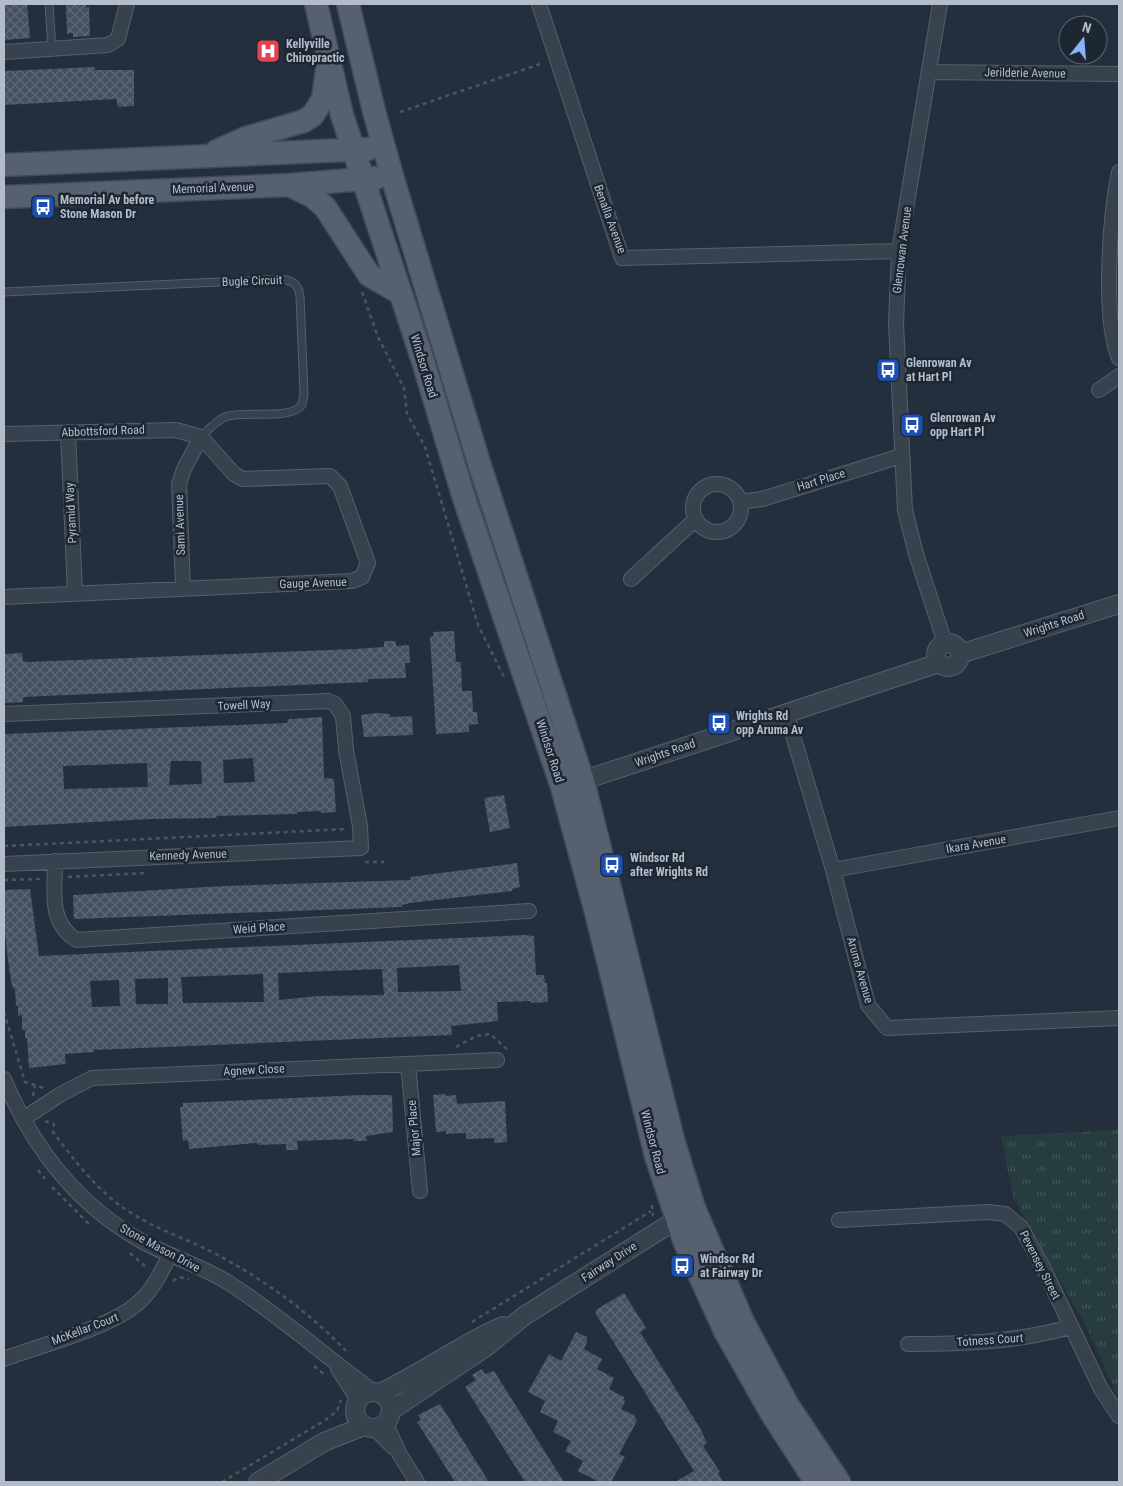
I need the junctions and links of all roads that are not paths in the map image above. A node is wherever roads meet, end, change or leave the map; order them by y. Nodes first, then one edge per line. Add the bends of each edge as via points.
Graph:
1 (49, 4) edge
2 (127, 4) edge
3 (316, 4) edge
4 (348, 4) edge
5 (539, 4) edge
6 (546, 4) edge
7 (940, 4) edge
8 (52, 50) junction
9 (4, 52) edge
10 (328, 63) junction
11 (930, 72) junction
12 (1119, 74) edge
13 (384, 148) junction
14 (353, 149) junction
15 (207, 155) junction
16 (4, 165) edge
17 (1119, 172) edge
18 (392, 176) junction
19 (363, 179) junction
20 (290, 185) junction
21 (4, 197) edge
22 (1116, 210) edge
23 (899, 251) junction
24 (4, 292) edge
25 (400, 293) junction
26 (1119, 358) edge
27 (1119, 376) edge
28 (1099, 390) dead end
29 (68, 432) junction
30 (4, 434) edge
31 (201, 437) junction
32 (901, 456) junction
33 (740, 502) junction
34 (696, 519) junction
35 (631, 579) dead end
36 (183, 588) junction
37 (75, 593) junction
38 (4, 596) edge
39 (1119, 604) edge
40 (945, 643) junction
41 (960, 654) junction
42 (939, 663) junction
43 (786, 712) junction
44 (4, 714) edge
45 (572, 784) junction
46 (1119, 818) edge
47 (361, 848) joint
48 (55, 861) junction
49 (7, 862) edge
50 (833, 870) junction
51 (528, 912) dead end
52 (1119, 1018) edge
53 (497, 1060) dead end
54 (408, 1064) junction
55 (4, 1079) edge
56 (22, 1119) junction
57 (420, 1192) dead end
58 (686, 1214) junction
59 (839, 1220) dead end
60 (170, 1255) junction
61 (524, 1316) junction
62 (1070, 1327) junction
63 (908, 1344) dead end
64 (4, 1359) edge
65 (333, 1362) junction
66 (377, 1392) junction
67 (1119, 1416) edge
68 (372, 1417) junction
69 (258, 1482) edge
70 (417, 1482) edge
71 (816, 1482) edge
72 (839, 1482) edge

1 - 8 lane
2 - 8 street via 118,39 101,47
3 - 10 main road, Windsor Road
4 - 13 main road, Windsor Road
5 - 6 street
5 - 23 street, Benalla Avenue via 622,258
7 - 11 street, Glenrowan Avenue
8 - 9 street
10 - 14 main road, Windsor Road
10 - 15 main road via 322,99 313,115
11 - 12 street, Jerilderie Avenue
11 - 23 street, Glenrowan Avenue
13 - 14 main road
13 - 18 main road, Windsor Road
14 - 15 main road
14 - 19 main road, Windsor Road
15 - 16 main road
17 - 22 street
18 - 19 main road, Memorial Avenue
18 - 45 main road, Windsor Road
19 - 20 main road, Memorial Avenue
19 - 25 main road, Windsor Road
20 - 21 main road, Memorial Avenue
20 - 25 main road via 325,207 369,275
22 - 26 street via 1110,238 1111,324
23 - 32 street, Glenrowan Avenue via 896,323
24 - 31 lane, Bugle Circuit via 294,282 300,296 302,405 290,413 224,418
25 - 45 main road, Windsor Road via 463,496
27 - 28 street
29 - 30 street, Abbottsford Road
29 - 31 street, Abbottsford Road via 164,429
29 - 37 street, Pyramid Way
31 - 36 street, Sami Avenue via 179,484
31 - 36 street, Gauge Avenue via 234,474 243,479 320,475 334,479 340,486 368,563 362,577 352,581
32 - 33 street, Hart Place via 762,499
32 - 40 street, Glenrowan Avenue via 908,521
33 - 34 street via 741,509 735,523 722,531 707,529
33 - 34 street via 733,490 712,484 699,491 695,498 693,512
34 - 35 street
36 - 37 street, Gauge Avenue
37 - 38 street, Gauge Avenue
39 - 41 street, Wrights Road
40 - 41 street via 956,645
40 - 42 street via 936,652
41 - 42 street via 954,666
42 - 43 street, Wrights Road
43 - 45 street, Wrights Road
43 - 50 street, Aruma Avenue
44 - 47 street, Towell Way via 328,701 335,704 343,716
45 - 58 main road, Windsor Road via 597,916 656,1156
46 - 50 street, Ikara Avenue
47 - 48 street, Kennedy Avenue
48 - 49 street, Kennedy Avenue
48 - 51 street, Weid Place via 58,921 64,932 76,940
50 - 52 street, Aruma Avenue via 868,1005 887,1028
53 - 54 street, Agnew Close
54 - 56 street, Agnew Close via 92,1078
54 - 57 street, Major Place
55 - 56 street, Stone Mason Drive
56 - 60 street, Stone Mason Drive via 46,1157 86,1202 118,1227
58 - 61 street, Fairway Drive
58 - 71 main road, Windsor Road via 684,1243 725,1331 772,1414
58 - 72 main road, Windsor Road via 787,1404
59 - 62 street, Pevensey Street via 988,1212 1005,1214 1021,1227
60 - 64 street, McKellar Court via 139,1302 124,1314
60 - 65 street, Stone Mason Drive via 226,1281 271,1311
61 - 66 street, Fairway Drive via 478,1337 399,1384
61 - 68 street, Fairway Drive via 486,1347
62 - 63 street, Totness Court via 1040,1336 1009,1340
62 - 67 street, Pevensey Street
65 - 66 street, Stone Mason Drive
65 - 68 street, Stone Mason Drive
66 - 68 street, Fairway Drive via 362,1395
66 - 68 street via 390,1401
68 - 69 street, Fairway Drive
68 - 70 street, Stone Mason Drive

